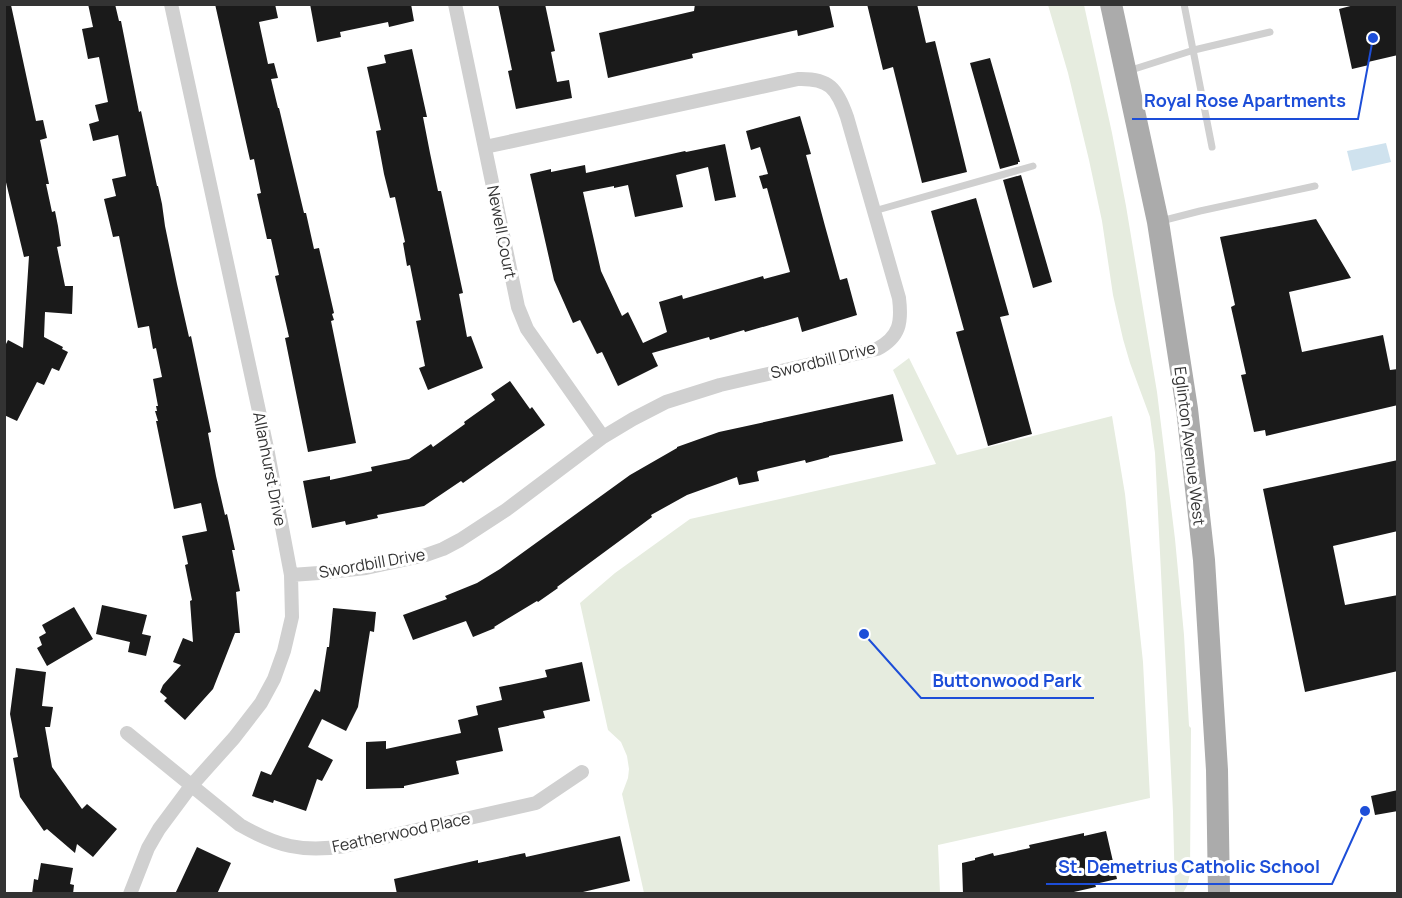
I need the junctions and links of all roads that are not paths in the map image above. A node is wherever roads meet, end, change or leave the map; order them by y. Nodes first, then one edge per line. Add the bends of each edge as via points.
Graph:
1 (171, 4) edge
2 (455, 4) edge
3 (1110, 4) edge
4 (1184, 4) edge
5 (1270, 32) dead end
6 (1194, 50) junction
7 (1125, 72) junction
8 (485, 147) junction
9 (1212, 147) dead end
10 (1033, 166) dead end
11 (1315, 186) dead end
12 (874, 211) junction
13 (1158, 222) junction
14 (603, 437) junction
15 (291, 575) junction
16 (127, 733) dead end
17 (582, 772) dead end
18 (191, 786) junction
19 (1217, 888) edge
20 (130, 894) edge

1 - 15 street, Allanhurst Drive
2 - 8 street, Newell Court
3 - 7 main road, Eglinton Avenue West
4 - 6 lane
5 - 6 lane
6 - 7 lane
6 - 9 lane
7 - 13 main road, Eglinton Avenue West
8 - 12 street, Swordbill Drive via 798,79 813,79 827,84 842,103
8 - 14 street, Newell Court via 518,307 527,329
10 - 12 lane
11 - 13 lane
12 - 14 street, Swordbill Drive via 901,315 893,337 886,344 682,396
13 - 19 main road, Eglinton Avenue West via 1204,560 1217,770
14 - 15 street, Swordbill Drive via 506,510 443,549 376,566
15 - 18 street, Allanhurst Drive via 292,617 274,679 234,738
16 - 18 street, Featherwood Place
17 - 18 street, Featherwood Place via 536,803 316,849 288,846 261,837
18 - 20 street, Allanhurst Drive via 148,848

